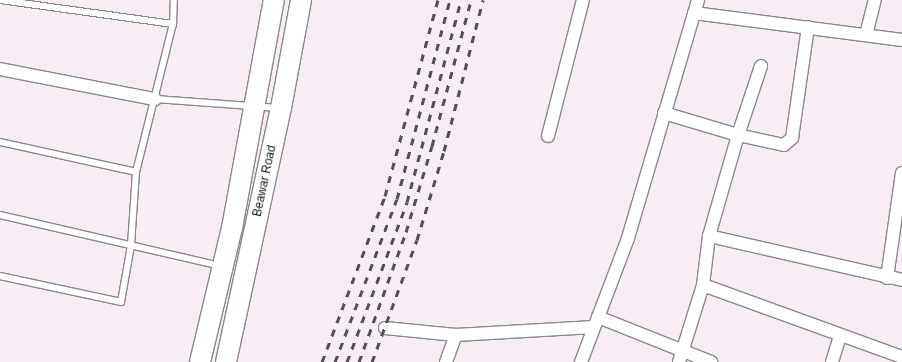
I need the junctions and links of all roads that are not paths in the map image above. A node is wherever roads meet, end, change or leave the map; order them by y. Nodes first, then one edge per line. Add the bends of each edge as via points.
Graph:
1 (0, 0) edge
2 (174, 0) edge
3 (274, 0) edge
4 (301, 0) edge
5 (583, 0) edge
6 (697, 0) edge
7 (875, 0) edge
8 (694, 13) junction
9 (173, 24) junction
10 (808, 27) junction
11 (866, 35) junction
12 (902, 40) edge
13 (761, 66) dead end
14 (0, 69) edge
15 (155, 99) junction
16 (255, 106) junction
17 (281, 108) junction
18 (664, 113) junction
19 (738, 135) junction
20 (548, 136) dead end
21 (0, 142) edge
22 (136, 172) junction
23 (902, 173) edge
24 (0, 215) edge
25 (709, 236) junction
26 (131, 245) junction
27 (221, 266) junction
28 (0, 276) edge
29 (887, 278) junction
30 (902, 280) edge
31 (703, 285) junction
32 (596, 322) junction
33 (384, 328) dead end
34 (456, 335) junction
35 (840, 336) junction
36 (682, 357) edge
37 (902, 357) edge
38 (200, 362) edge
39 (226, 362) edge
40 (446, 362) edge
41 (581, 362) edge
42 (711, 362) edge
43 (832, 362) edge

1 - 9 lane
2 - 9 lane
3 - 16 main road, Beawar Road
4 - 17 main road, Beawar Road
5 - 20 street
6 - 8 street
7 - 11 street
8 - 10 street
8 - 18 street
9 - 15 lane
10 - 11 street
10 - 19 street via 792,138 784,145 776,145
11 - 12 street
13 - 19 street
14 - 15 street
15 - 16 lane
15 - 22 lane
16 - 17 lane
16 - 27 main road, Beawar Road via 232,228
17 - 39 main road, Beawar Road
18 - 19 street
18 - 32 street via 628,238
19 - 25 street
21 - 22 lane
22 - 26 lane
23 - 29 street
24 - 26 lane
25 - 29 street
25 - 31 street
26 - 27 lane
26 - 28 lane via 121,302
27 - 38 main road, Beawar Road
29 - 30 street
31 - 35 street
31 - 36 street
32 - 34 street
32 - 36 street
32 - 41 street
33 - 34 street
34 - 40 street
35 - 37 street
35 - 43 street
36 - 42 street

